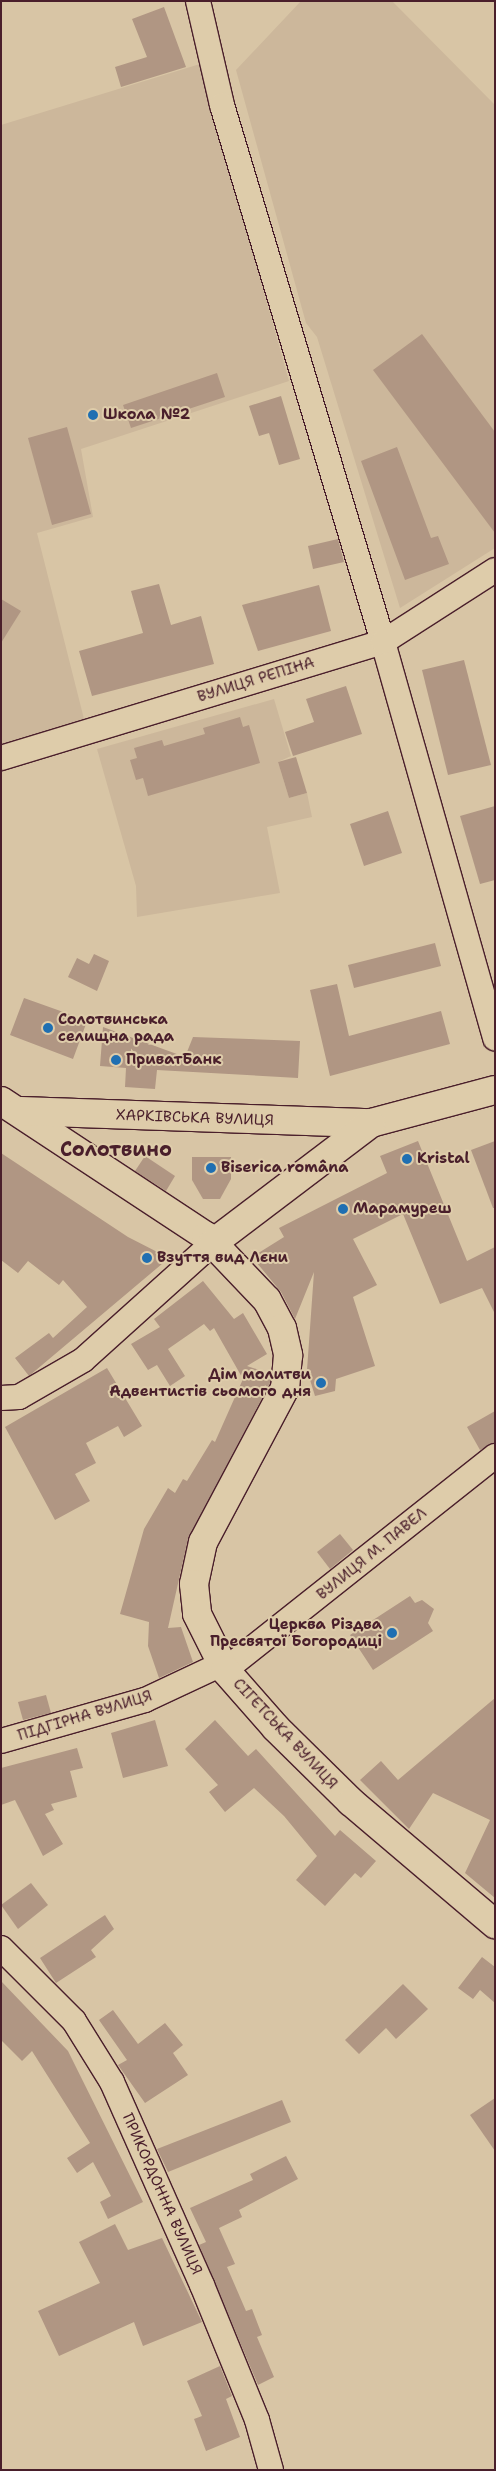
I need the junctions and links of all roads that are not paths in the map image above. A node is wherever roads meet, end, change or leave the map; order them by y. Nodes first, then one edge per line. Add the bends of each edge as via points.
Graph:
1 (198, 1) edge
2 (495, 570) edge
3 (383, 642) junction
4 (1, 758) edge
5 (495, 1039) edge
6 (495, 1090) edge
7 (10, 1106) edge
8 (371, 1123) junction
9 (213, 1243) junction
10 (1, 1398) edge
11 (495, 1456) edge
12 (224, 1667) junction
13 (1, 1741) edge
14 (495, 1924) edge
15 (1, 1948) edge
16 (271, 2470) edge

1 - 3 street via 222,105
2 - 3 street, ВУЛИЦЯ РЕПІНА
3 - 4 street, ВУЛИЦЯ РЕПІНА
3 - 5 street
6 - 8 street, ХАРКІВСЬКА ВУЛИЦЯ
7 - 8 street, ХАРКІВСЬКА ВУЛИЦЯ
7 - 9 street, СІГЕТСЬКА ВУЛИЦЯ
8 - 9 street, ХАРКІВСЬКА ВУЛИЦЯ
9 - 10 street via 84,1360 19,1397
9 - 12 street, СІГЕТСЬКА ВУЛИЦЯ via 267,1300 282,1328 288,1355 285,1388 203,1542 196,1576 197,1614
11 - 12 street, ВУЛИЦЯ М. ПАВЕЛ
12 - 13 street, ПІДГІРНА ВУЛИЦЯ via 145,1700
12 - 14 street, СІГЕТСЬКА ВУЛИЦЯ via 276,1728 351,1802
15 - 16 street, ПРИКОРДОННА ВУЛИЦЯ via 74,2021 112,2082 202,2284 257,2420

